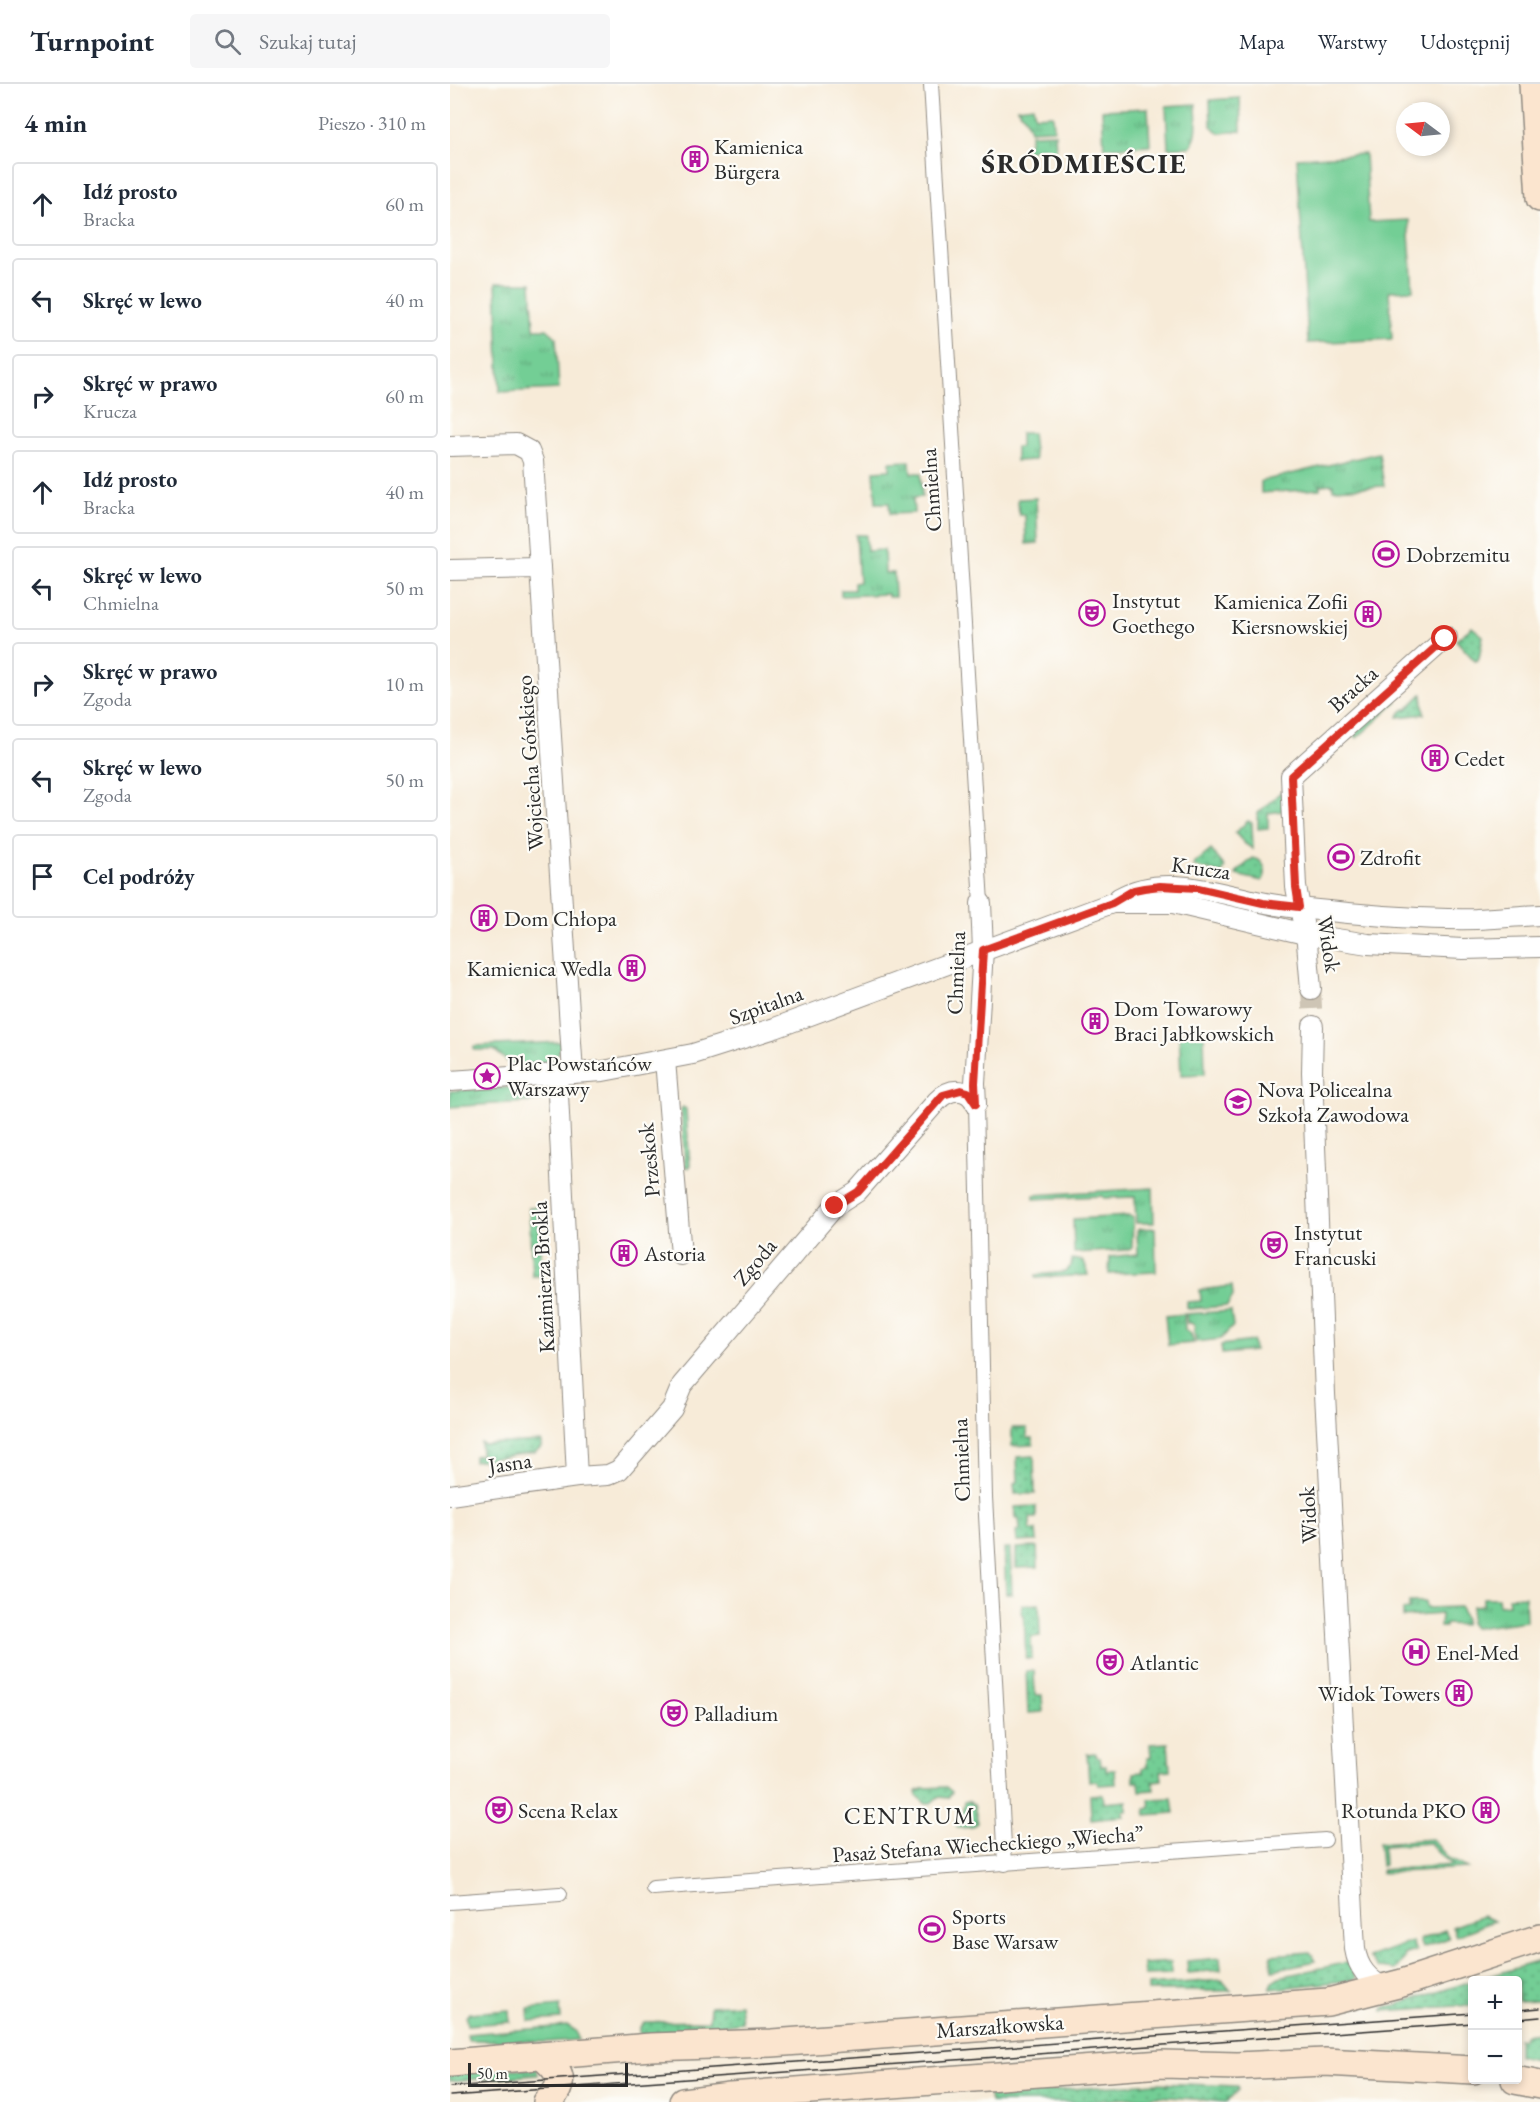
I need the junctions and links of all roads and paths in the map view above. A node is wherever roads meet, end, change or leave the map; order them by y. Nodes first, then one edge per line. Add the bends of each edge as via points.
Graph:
1 (931, 84) edge
2 (1533, 84) edge
3 (1540, 198) edge
4 (450, 446) edge
5 (540, 568) junction
6 (450, 570) edge
7 (1448, 638) dead end
8 (1291, 776) joint
9 (981, 903) joint
10 (1112, 903) junction
11 (1299, 907) junction
12 (1540, 915) edge
13 (1305, 934) junction
14 (1540, 947) edge
15 (983, 950) junction
16 (1311, 989) tunnel mouth
17 (1313, 1026) tunnel mouth
18 (665, 1060) junction
19 (565, 1074) junction
20 (450, 1081) edge
21 (976, 1104) junction
22 (681, 1256) dead end
23 (577, 1477) junction
24 (450, 1495) edge
25 (1325, 1840) dead end
26 (1005, 1864) junction
27 (653, 1888) dead end
28 (560, 1894) dead end
29 (450, 1902) edge
30 (1540, 1938) edge
31 (1384, 1988) junction
32 (542, 2056) junction
33 (450, 2063) edge
34 (1468, 2070) edge
35 (1522, 2081) edge
36 (1540, 2085) edge
37 (547, 2102) edge
38 (683, 2102) edge

1 - 9 street, Chmielna
2 - 3 main road
4 - 5 street, Wojciecha Górskiego via 516,444 529,450
5 - 6 street
5 - 19 street, Wojciecha Górskiego
7 - 8 street, Bracka
8 - 11 street, Widok
9 - 15 street, Chmielna
10 - 11 street, Krucza via 1134,890 1181,886
10 - 13 street, Krucza via 1184,905
10 - 15 street
11 - 12 street, Krucza via 1440,918
11 - 13 street, Widok
13 - 14 street, Krucza via 1368,944 1463,949
13 - 16 street, Widok
15 - 18 street, Szpitalna via 731,1043
15 - 21 street, Chmielna
17 - 31 street, Widok via 1325,1394 1355,1949 1365,1975
18 - 19 street, Szpitalna
18 - 22 street, Przeskok
19 - 20 street
19 - 23 street, Kazimierza Brokla
21 - 23 street, Zgoda via 968,1092 961,1090 943,1095 858,1192 827,1215 682,1385 672,1409 624,1466 608,1475
21 - 26 street, Chmielna via 986,1497
23 - 24 street, Jasna
25 - 26 street, Pasaż Stefana Wiecheckiego „Wiecha”
26 - 27 street, Pasaż Stefana Wiecheckiego „Wiecha”
28 - 29 street
30 - 31 main road, Marszałkowska
31 - 32 main road, Marszałkowska via 1337,2001 1285,2006
32 - 33 main road, Marszałkowska
32 - 37 main road via 554,2066 560,2079 558,2091
34 - 38 main road via 1325,2062 1162,2064
35 - 36 main road

